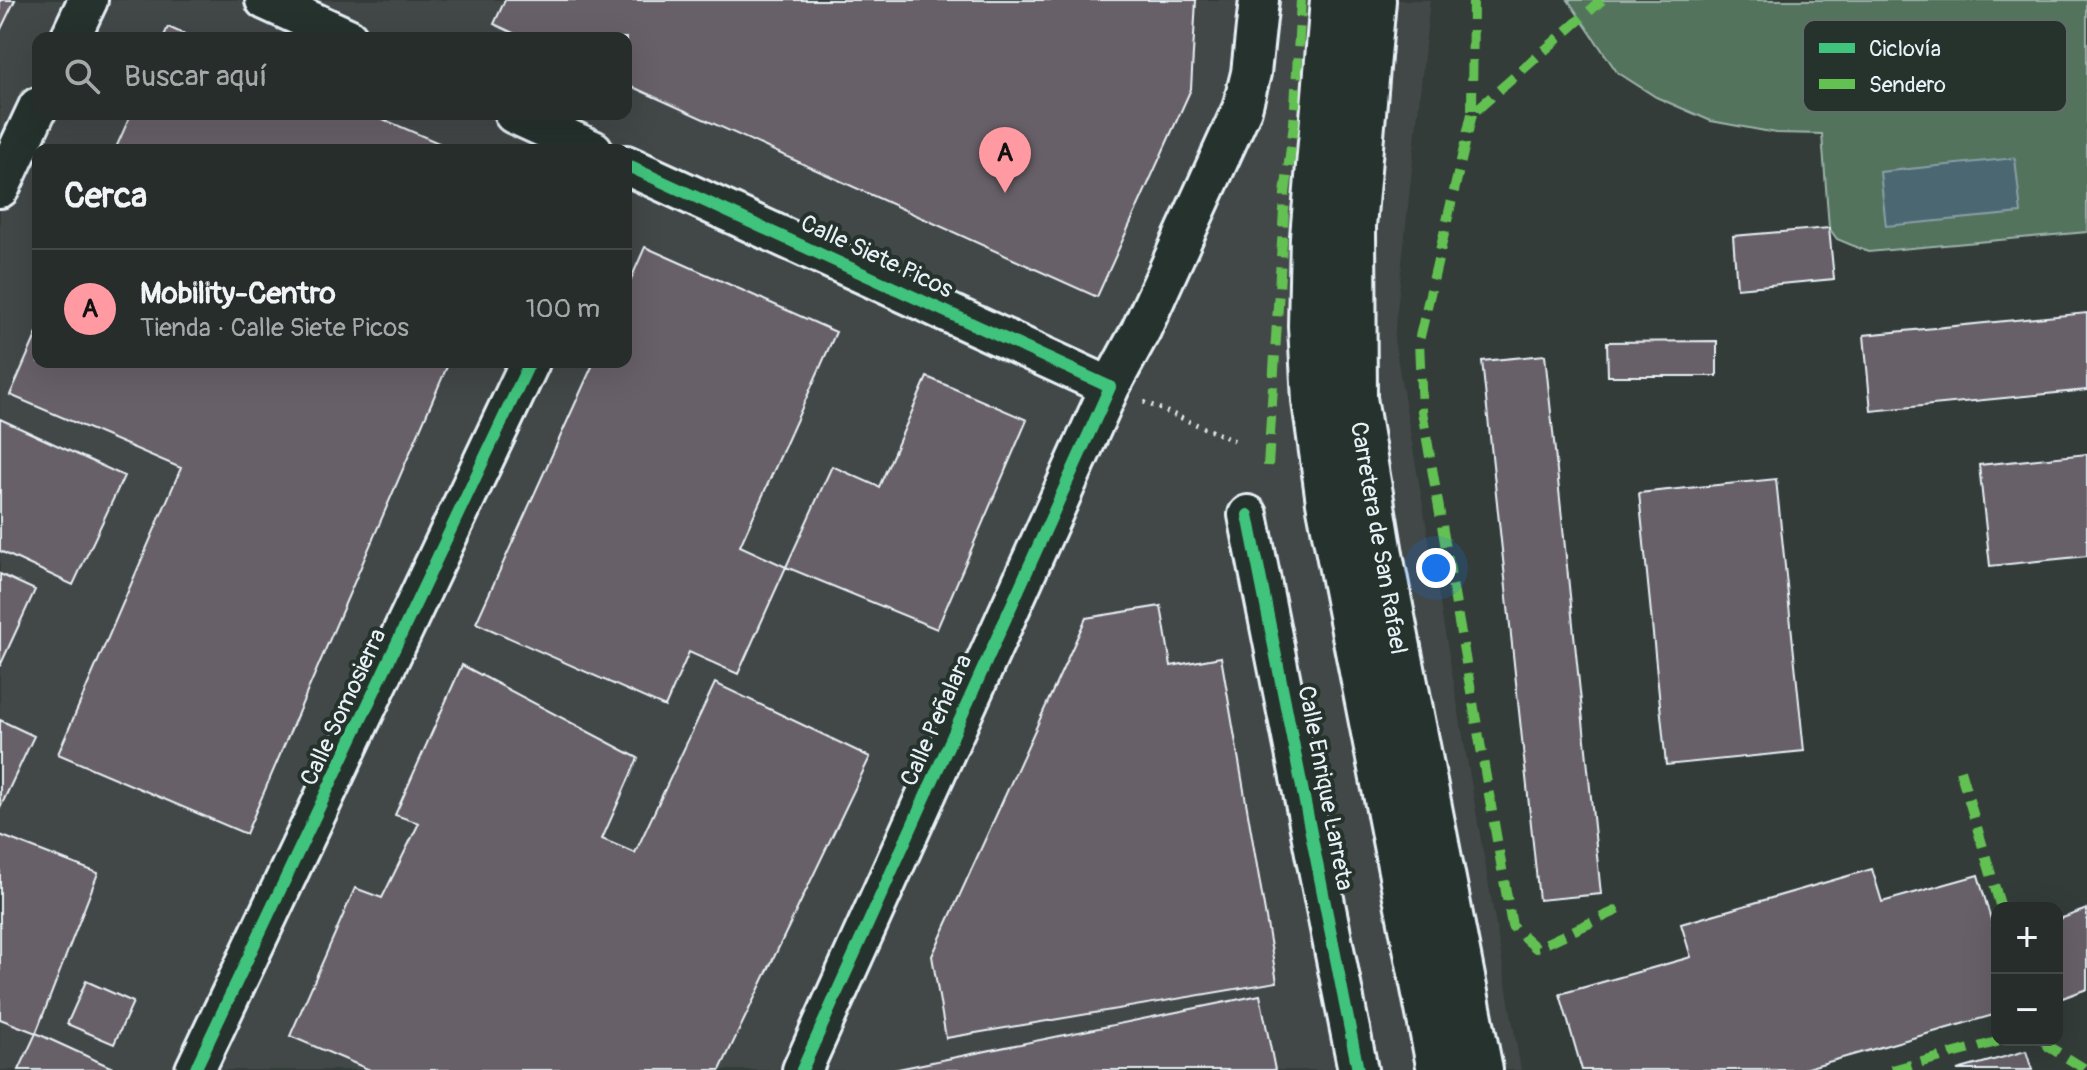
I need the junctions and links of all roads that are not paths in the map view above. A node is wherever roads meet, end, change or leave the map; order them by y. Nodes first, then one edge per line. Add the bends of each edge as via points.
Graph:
1 (88, 0) edge
2 (265, 0) edge
3 (1259, 0) edge
4 (1333, 0) edge
5 (1373, 0) edge
6 (73, 32) edge
7 (335, 32) edge
8 (32, 120) edge
9 (527, 120) edge
10 (580, 144) edge
11 (632, 168) edge
12 (0, 188) edge
13 (527, 368) edge
14 (1125, 394) junction
15 (1248, 515) dead end
16 (195, 1070) edge
17 (802, 1070) edge
18 (1358, 1070) edge
19 (1440, 1070) edge
20 (1480, 1070) edge

1 - 6 street
2 - 7 street
3 - 14 street, Calle Peñalara via 1242,109 1141,330
4 - 19 main road, Carretera de San Rafael via 1313,237 1315,401 1329,502
5 - 20 main road, Carretera de San Rafael via 1353,226 1354,398
8 - 12 street
9 - 10 street
11 - 14 street, Calle Siete Picos
13 - 16 street, Calle Somosierra
14 - 17 street, Calle Peñalara
15 - 18 street, Calle Enrique Larreta

